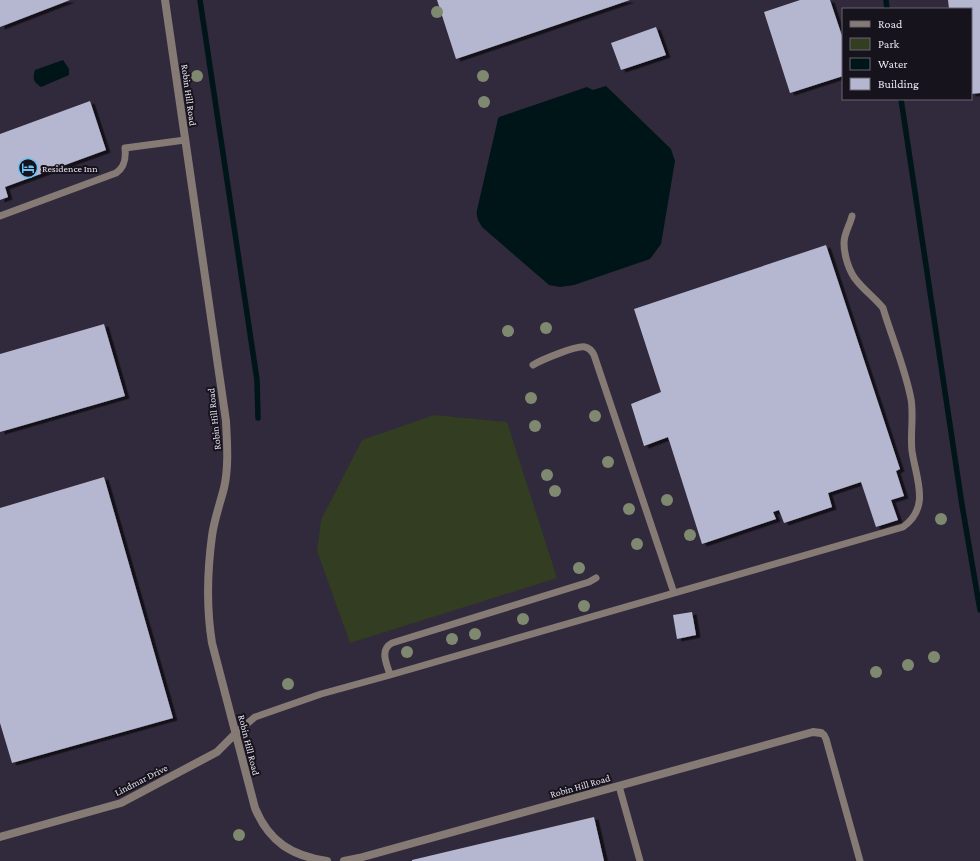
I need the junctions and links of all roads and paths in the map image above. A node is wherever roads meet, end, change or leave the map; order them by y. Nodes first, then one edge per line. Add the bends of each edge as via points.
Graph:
1 (165, 0) edge
2 (185, 140) junction
3 (0, 216) edge
4 (852, 216) dead end
5 (533, 365) dead end
6 (596, 578) dead end
7 (674, 593) junction
8 (390, 675) junction
9 (236, 733) junction
10 (821, 733) joint
11 (619, 786) junction
12 (0, 837) edge
13 (327, 861) edge
14 (344, 861) edge
15 (640, 861) edge
16 (860, 861) edge

1 - 2 street, Robin Hill Road
2 - 3 lane via 125,148 124,164 116,173
2 - 9 street, Robin Hill Road via 226,428 228,458 224,487 212,534 207,590 208,618 216,661
4 - 7 lane via 844,243 845,255 856,281 883,308 911,400 912,449 920,491 916,514 903,527
5 - 7 lane via 579,347 592,351
6 - 8 lane via 392,643 384,650
7 - 8 lane
8 - 9 lane via 321,694 255,717
9 - 12 street, Lindmar Drive via 217,752 121,803
9 - 13 street, Robin Hill Road via 255,808 266,830 273,838 292,850 316,860
10 - 11 street, Robin Hill Road via 813,732
10 - 16 lane via 826,740
11 - 14 street, Robin Hill Road
11 - 15 lane

